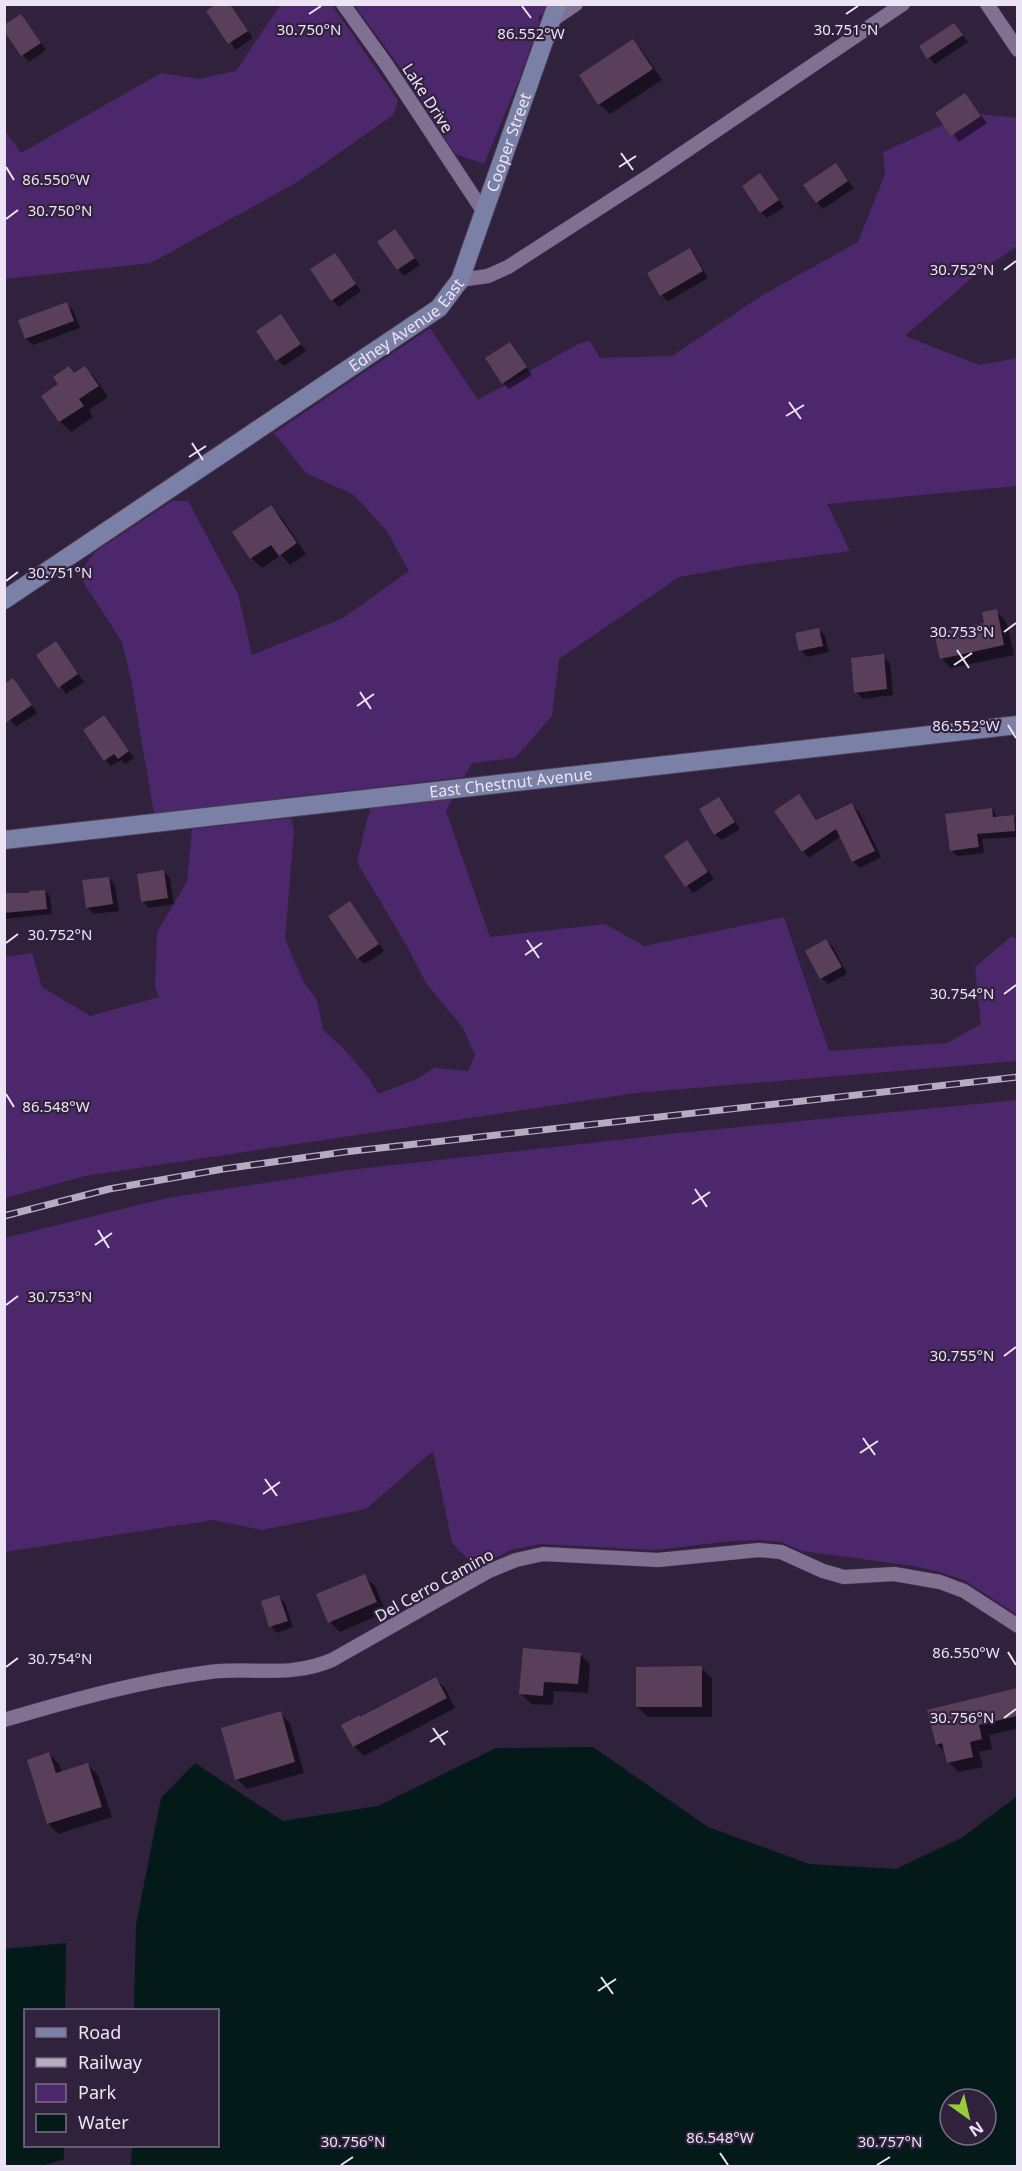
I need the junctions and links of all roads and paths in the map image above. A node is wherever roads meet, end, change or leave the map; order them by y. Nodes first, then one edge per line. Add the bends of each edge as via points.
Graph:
1 (343, 4) edge
2 (576, 4) edge
3 (903, 4) edge
4 (987, 4) edge
5 (554, 13) edge
6 (1017, 50) edge
7 (483, 211) junction
8 (459, 280) junction
9 (4, 600) edge
10 (1017, 725) edge
11 (4, 840) edge
12 (1017, 1626) edge
13 (4, 1720) edge

1 - 7 street, Lake Drive
2 - 5 street
3 - 8 street, Edney Avenue East via 508,267 488,276
4 - 6 street
5 - 7 street, Cooper Street
7 - 8 street, Cooper Street
8 - 9 street, Edney Avenue East via 432,314
10 - 11 street, East Chestnut Avenue
12 - 13 street, Del Cerro Camino via 964,1591 940,1582 894,1574 844,1577 781,1552 759,1550 658,1560 543,1554 489,1571 314,1668 213,1672 143,1682

